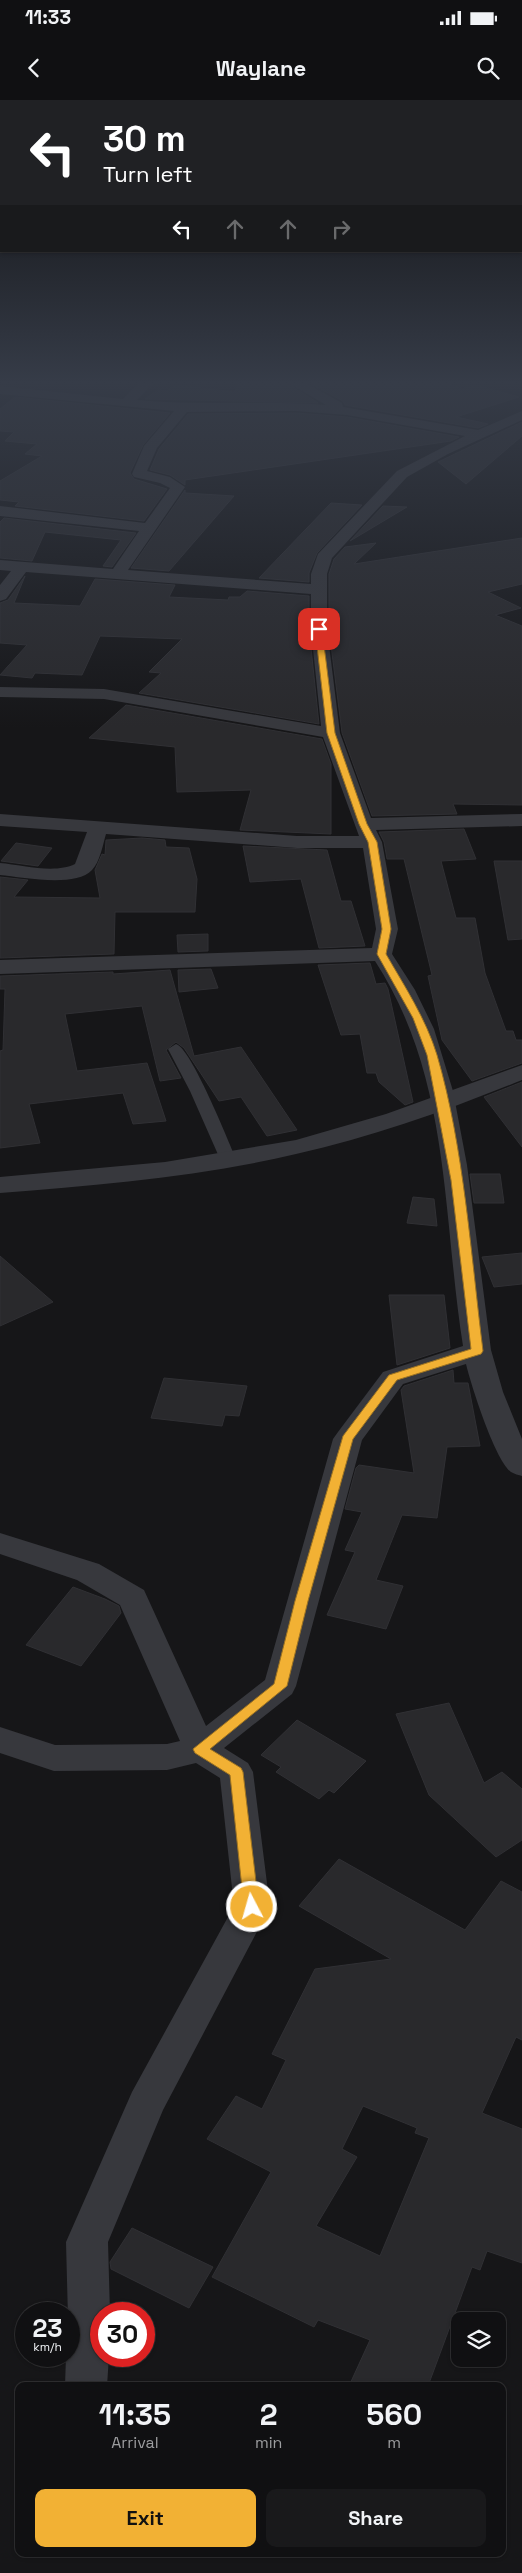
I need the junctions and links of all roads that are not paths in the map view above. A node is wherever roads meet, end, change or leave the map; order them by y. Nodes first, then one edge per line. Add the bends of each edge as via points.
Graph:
1 (171, 497) edge
2 (380, 497) edge
3 (0, 511) edge
4 (150, 528) junction
5 (0, 565) edge
6 (21, 568) junction
7 (118, 575) junction
8 (319, 590) junction
9 (0, 596) edge
10 (0, 692) edge
11 (331, 733) junction
12 (0, 820) edge
13 (522, 820) edge
14 (99, 827) junction
15 (368, 833) junction
16 (0, 869) edge
17 (381, 954) junction
18 (0, 967) edge
19 (176, 1049) dead end
20 (522, 1072) edge
21 (443, 1104) junction
22 (228, 1159) junction
23 (0, 1185) edge
24 (477, 1351) junction
25 (522, 1466) edge
26 (0, 1543) edge
27 (0, 1740) edge
28 (200, 1749) junction
29 (86, 2382) edge

1 - 4 street
2 - 8 street via 324,557
3 - 4 street
4 - 7 street
5 - 6 street
6 - 7 street
6 - 9 street
7 - 8 street
8 - 11 street via 319,629
10 - 11 street via 104,694
11 - 15 street
12 - 14 street
13 - 15 street
14 - 15 street via 297,842
14 - 16 street via 84,868 78,872 60,874
15 - 17 street via 387,929
17 - 18 street
17 - 21 street via 418,1018 432,1055
19 - 22 lane
20 - 21 street
21 - 22 street via 332,1138
21 - 24 street via 456,1180
22 - 23 street via 104,1177
24 - 25 street via 491,1403
24 - 28 street via 393,1378 348,1439 280,1686
26 - 28 street via 88,1572 133,1598
27 - 28 street via 54,1758 167,1757
28 - 29 street via 236,1772 252,1907 146,2104 87,2242 89,2335

